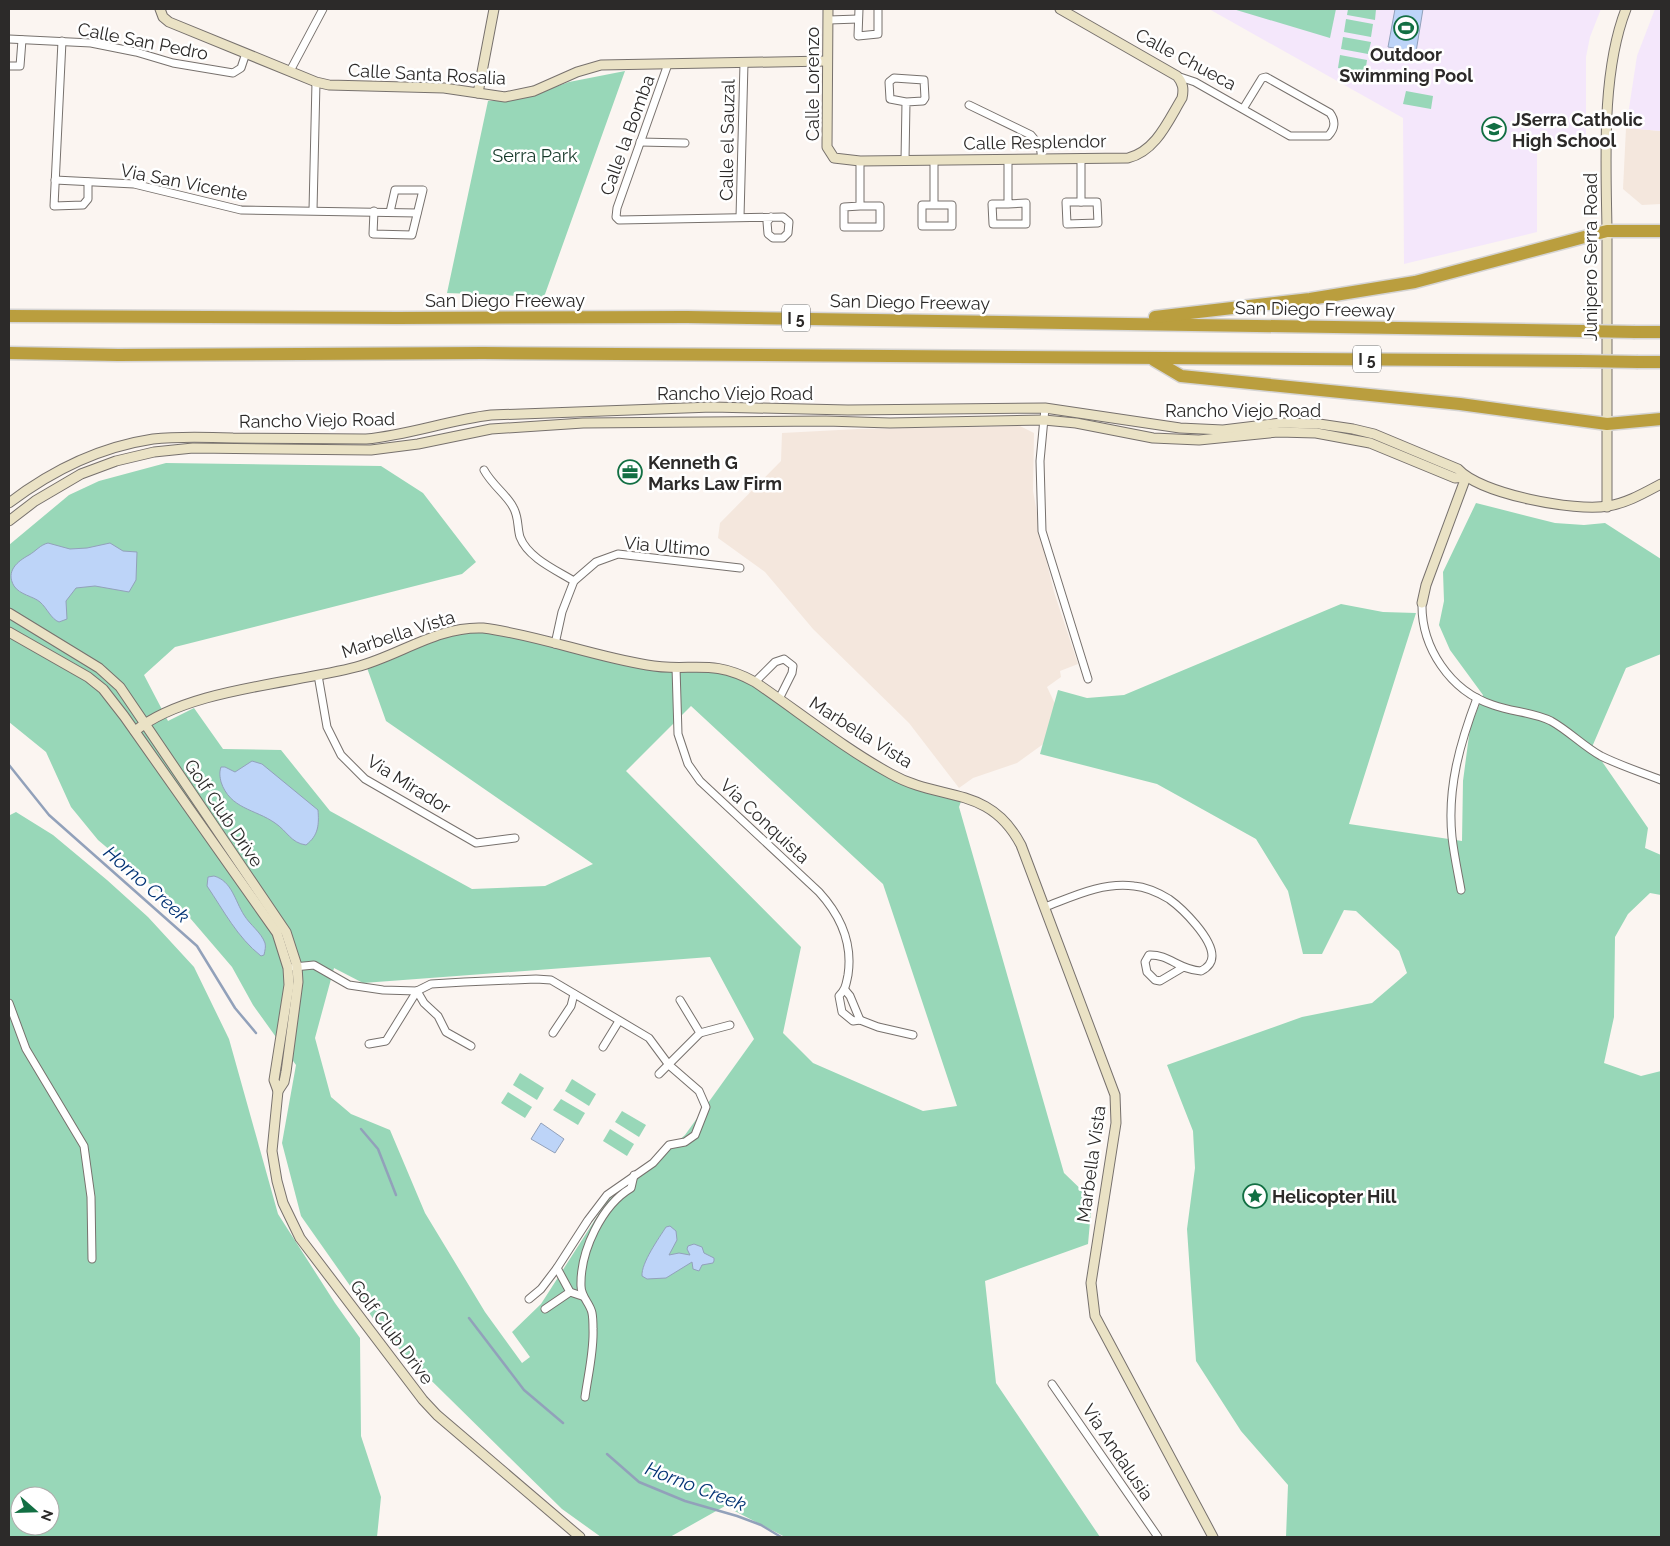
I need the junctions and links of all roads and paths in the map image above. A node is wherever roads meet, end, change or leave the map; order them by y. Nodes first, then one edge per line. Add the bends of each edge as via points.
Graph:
1 (160, 9) edge
2 (323, 9) edge
3 (494, 9) edge
4 (828, 9) edge
5 (858, 9) edge
6 (878, 9) edge
7 (1060, 9) edge
8 (1626, 9) edge
9 (858, 19) junction
10 (828, 20) junction
11 (9, 39) edge
12 (22, 40) junction
13 (62, 41) junction
14 (246, 53) junction
15 (827, 61) junction
16 (744, 63) junction
17 (668, 64) junction
18 (9, 66) edge
19 (290, 71) junction
20 (1178, 76) junction
21 (316, 82) junction
22 (478, 93) junction
23 (906, 102) junction
24 (969, 105) dead end
25 (1243, 109) junction
26 (640, 142) junction
27 (685, 143) dead end
28 (834, 158) joint
29 (1081, 158) junction
30 (1008, 159) junction
31 (1042, 159) junction
32 (905, 160) junction
33 (934, 160) junction
34 (860, 161) junction
35 (55, 180) junction
36 (88, 182) junction
37 (1081, 202) junction
38 (934, 204) junction
39 (1008, 204) junction
40 (860, 206) junction
41 (312, 210) junction
42 (374, 211) junction
43 (390, 212) junction
44 (417, 213) junction
45 (740, 217) junction
46 (772, 217) dead end
47 (1607, 231) junction
48 (1661, 231) edge
49 (9, 316) edge
50 (1108, 322) junction
51 (1661, 332) edge
52 (9, 354) edge
53 (1154, 360) junction
54 (1661, 362) edge
55 (1045, 408) junction
56 (1661, 419) edge
57 (1044, 420) junction
58 (1607, 424) junction
59 (1198, 429) junction
60 (1199, 440) junction
61 (484, 470) dead end
62 (1466, 477) junction
63 (1661, 484) edge
64 (9, 504) edge
65 (1607, 507) junction
66 (9, 521) edge
67 (740, 568) dead end
68 (574, 581) junction
69 (1422, 603) joint
70 (9, 613) edge
71 (9, 632) edge
72 (554, 644) junction
73 (676, 667) junction
74 (318, 675) junction
75 (1088, 679) dead end
76 (754, 682) junction
77 (1477, 698) junction
78 (779, 699) junction
79 (144, 723) junction
80 (135, 731) junction
81 (1661, 780) edge
82 (515, 838) dead end
83 (1461, 890) dead end
84 (1045, 907) junction
85 (293, 967) junction
86 (1182, 968) junction
87 (417, 990) junction
88 (845, 990) junction
89 (574, 994) junction
90 (680, 1000) dead end
91 (9, 1003) edge
92 (860, 1020) junction
93 (618, 1021) junction
94 (730, 1025) dead end
95 (553, 1033) dead end
96 (700, 1033) junction
97 (914, 1034) dead end
98 (369, 1044) dead end
99 (471, 1046) dead end
100 (603, 1046) dead end
101 (669, 1065) junction
102 (659, 1074) dead end
103 (634, 1175) junction
104 (92, 1259) dead end
105 (558, 1268) junction
106 (570, 1292) junction
107 (582, 1296) junction
108 (529, 1299) dead end
109 (545, 1310) dead end
110 (1052, 1384) dead end
111 (586, 1397) dead end
112 (580, 1537) edge
113 (1158, 1537) edge
114 (1213, 1537) edge

1 - 14 street, Calle Santa Rosalia via 170,22
2 - 19 street
3 - 22 street
4 - 10 street, Calle Lorenzo
5 - 9 street
6 - 9 street via 876,36 858,36
7 - 20 street, Calle Chueca
8 - 47 street, Junipero Serra Road via 1612,73 1606,144
9 - 10 street
10 - 15 street, Calle Lorenzo
11 - 12 street, Calle San Pedro
12 - 13 street, Calle San Pedro
12 - 18 street via 20,66
13 - 14 street, Calle San Pedro via 91,43 173,64 233,73 241,68
13 - 35 street
14 - 19 street, Calle Santa Rosalia
15 - 16 street, Calle Santa Rosalia
15 - 28 street, Calle Lorenzo via 827,147
16 - 17 street, Calle Santa Rosalia
16 - 45 street, Calle el Sauzal
17 - 22 street, Calle Santa Rosalia via 601,66 512,96
17 - 26 street, Calle la Bomba
19 - 21 street, Calle Santa Rosalia
20 - 25 street, Calle Chueca
20 - 29 street, Calle Resplendor via 1184,90 1182,98 1149,148 1128,158
21 - 22 street, Calle Santa Rosalia via 444,88
21 - 41 street
23 - 23 street via 920,102 925,98 926,82 894,78 889,82 890,99
23 - 32 street
24 - 31 street via 1032,135 1040,146
25 - 25 street, Calle Chueca via 1262,78 1266,77 1330,113 1334,126 1328,136 1290,136
26 - 27 street
26 - 45 street, Calle la Bomba via 617,208 619,220
28 - 34 street, Calle Resplendor
29 - 31 street, Calle Resplendor
29 - 37 street
30 - 31 street, Calle Resplendor
30 - 33 street, Calle Resplendor
30 - 39 street
32 - 33 street, Calle Resplendor
32 - 34 street, Calle Resplendor
33 - 38 street
34 - 40 street
35 - 36 street, Via San Vicente
35 - 36 street via 54,206 83,205 88,199
36 - 41 street, Via San Vicente via 134,184 241,210
37 - 37 street via 1066,202 1067,224 1098,223 1097,202
38 - 38 street via 952,205 952,226 922,226 922,204
39 - 39 street via 992,204 993,224 1026,224 1026,204
40 - 40 street via 880,206 880,226 844,227 844,206
41 - 42 street, Via San Vicente
42 - 43 street, Via San Vicente
42 - 44 street via 373,234 412,235
43 - 44 street, Via San Vicente
43 - 44 street via 395,190 423,190
45 - 46 street
47 - 48 highway
47 - 50 highway via 1415,282
47 - 58 street, Junipero Serra Road
49 - 50 highway, San Diego Freeway / I 5 via 687,317
50 - 51 highway, San Diego Freeway / I 5, bridge
52 - 53 highway, I 5 via 483,353
53 - 54 highway, I 5, bridge via 1321,358
53 - 58 highway via 1181,376 1460,404
55 - 57 street
55 - 59 street, Rancho Viejo Road via 1157,426
55 - 64 street, Rancho Viejo Road via 848,410 712,407 556,411 471,418 416,432 366,439 153,439 75,462
56 - 58 highway
57 - 60 street, Rancho Viejo Road via 1154,438
57 - 66 street, Rancho Viejo Road via 583,423 491,429 371,450 175,449 136,455 81,474 35,501
57 - 75 street via 1040,461 1042,531
58 - 65 street, Junipero Serra Road
59 - 60 street
59 - 62 street, Rancho Viejo Road via 1223,430 1281,423 1353,429 1374,434 1458,469
60 - 62 street, Rancho Viejo Road via 1278,432 1333,435 1370,443 1454,478
61 - 68 street via 491,484 512,505 524,544 534,555
62 - 65 street, Rancho Viejo Road via 1490,489 1533,499
62 - 69 street
63 - 65 street, Rancho Viejo Road
67 - 68 street, Via Ultimo via 618,554 596,562
68 - 72 street, Via Ultimo
69 - 77 street via 1422,621 1433,652 1452,678
70 - 79 street, Golf Club Drive via 99,668 120,687
71 - 80 street, Golf Club Drive via 88,677 103,689
72 - 73 street, Marbella Vista via 647,666
72 - 74 street, Marbella Vista via 490,629 463,628 366,664
73 - 76 street, Marbella Vista via 718,667
73 - 88 street, Via Conquista via 678,734 688,764 700,781 832,906 848,943 849,967
74 - 79 street, Marbella Vista via 184,705
74 - 82 street, Via Mirador via 327,727 341,755 365,779 476,843
76 - 78 street, Marbella Vista
76 - 78 street via 775,662 784,659 793,666 792,674
77 - 81 street via 1552,722 1601,756
77 - 83 street via 1456,762 1451,799 1452,836
78 - 84 street, Marbella Vista via 891,774 970,799 994,812 1017,838
79 - 80 street, Marbella Vista
79 - 85 street, Golf Club Drive via 286,932
80 - 85 street, Golf Club Drive via 276,933
84 - 86 street via 1110,885 1136,886 1155,892 1190,917 1210,950 1212,958 1201,971
84 - 114 street, Marbella Vista via 1115,1095 1116,1123 1091,1278 1093,1309 1102,1334
85 - 87 street via 314,965 356,987
85 - 112 street, Golf Club Drive via 274,1080 278,1091 272,1151 283,1203 300,1238 423,1400
86 - 86 street via 1158,955 1149,955 1145,962 1147,972 1160,981
87 - 89 street via 431,984 536,979 556,982
87 - 98 street via 386,1041
87 - 99 street via 424,1003 438,1016 446,1032
88 - 92 street
88 - 92 street, Via Conquista via 839,996 842,1012 853,1021
89 - 93 street
89 - 95 street via 571,1006
90 - 96 street
91 - 104 street via 26,1049 84,1146 91,1197
92 - 97 street, Via Conquista via 878,1028
93 - 100 street
93 - 101 street via 651,1040
94 - 96 street
96 - 101 street
101 - 102 street
101 - 103 street via 699,1091 706,1107 695,1135 685,1142 669,1145 653,1163
103 - 105 street via 602,1202
103 - 107 street via 631,1188 616,1199 599,1220 585,1258 580,1285
105 - 106 street
105 - 108 street
106 - 107 street
106 - 109 street
107 - 111 street via 592,1312 593,1331
110 - 113 street, Via Andalusia

